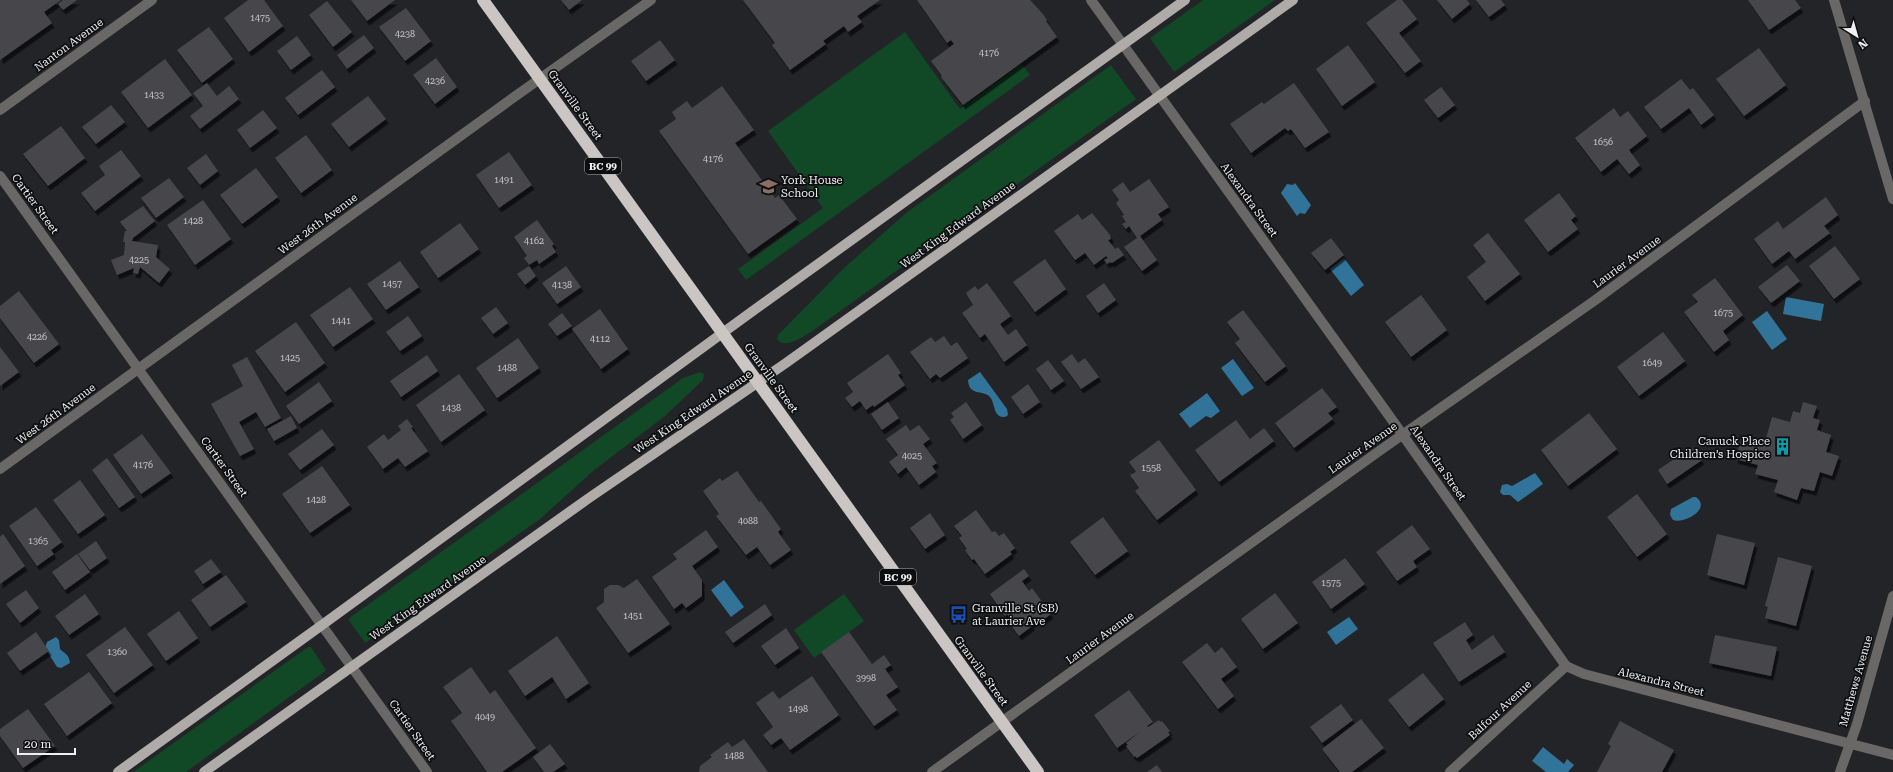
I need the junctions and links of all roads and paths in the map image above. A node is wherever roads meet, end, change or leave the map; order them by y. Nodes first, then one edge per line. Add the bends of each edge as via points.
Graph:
1 (152, 0) edge
2 (483, 0) edge
3 (651, 0) edge
4 (1090, 0) edge
5 (1185, 0) edge
6 (1293, 0) edge
7 (1834, 0) edge
8 (1123, 45) junction
9 (540, 79) junction
10 (1159, 95) junction
11 (1865, 101) junction
12 (0, 110) edge
13 (0, 176) edge
14 (1893, 199) edge
15 (723, 333) junction
16 (139, 370) junction
17 (758, 382) junction
18 (1403, 435) junction
19 (0, 469) edge
20 (1893, 596) edge
21 (322, 625) junction
22 (352, 666) junction
23 (1566, 666) junction
24 (1002, 722) junction
25 (1851, 743) junction
26 (1893, 754) edge
27 (118, 772) edge
28 (204, 772) edge
29 (427, 772) edge
30 (932, 772) edge
31 (1038, 772) edge
32 (1450, 772) edge
33 (1840, 772) edge

1 - 12 street, Nanton Avenue
2 - 9 highway, Granville Street / BC 99
3 - 9 street, West 26th Avenue
4 - 8 street, Alexandra Street
5 - 8 main road
6 - 10 main road, West King Edward Avenue
7 - 11 street
8 - 10 street, Alexandra Street
8 - 15 main road
9 - 15 highway, Granville Street / BC 99
9 - 16 street, West 26th Avenue
10 - 17 main road, West King Edward Avenue
10 - 18 street, Alexandra Street
11 - 14 street
11 - 18 street, Laurier Avenue via 1594,301
13 - 16 street, Cartier Street
15 - 17 highway, Granville Street / BC 99
15 - 21 main road
16 - 19 street, West 26th Avenue
16 - 21 street, Cartier Street
17 - 22 main road, West King Edward Avenue
17 - 24 highway, Granville Street / BC 99
18 - 23 street, Alexandra Street
18 - 24 street, Laurier Avenue
20 - 25 street, Matthews Avenue
21 - 22 street, Cartier Street
21 - 27 main road
22 - 28 main road, West King Edward Avenue
22 - 29 street, Cartier Street
23 - 25 street, Alexandra Street via 1584,674
23 - 32 street, Balfour Avenue
24 - 30 street, Laurier Avenue
24 - 31 highway, Granville Street / BC 99
25 - 26 street, Alexandra Street
25 - 33 street, Matthews Avenue

